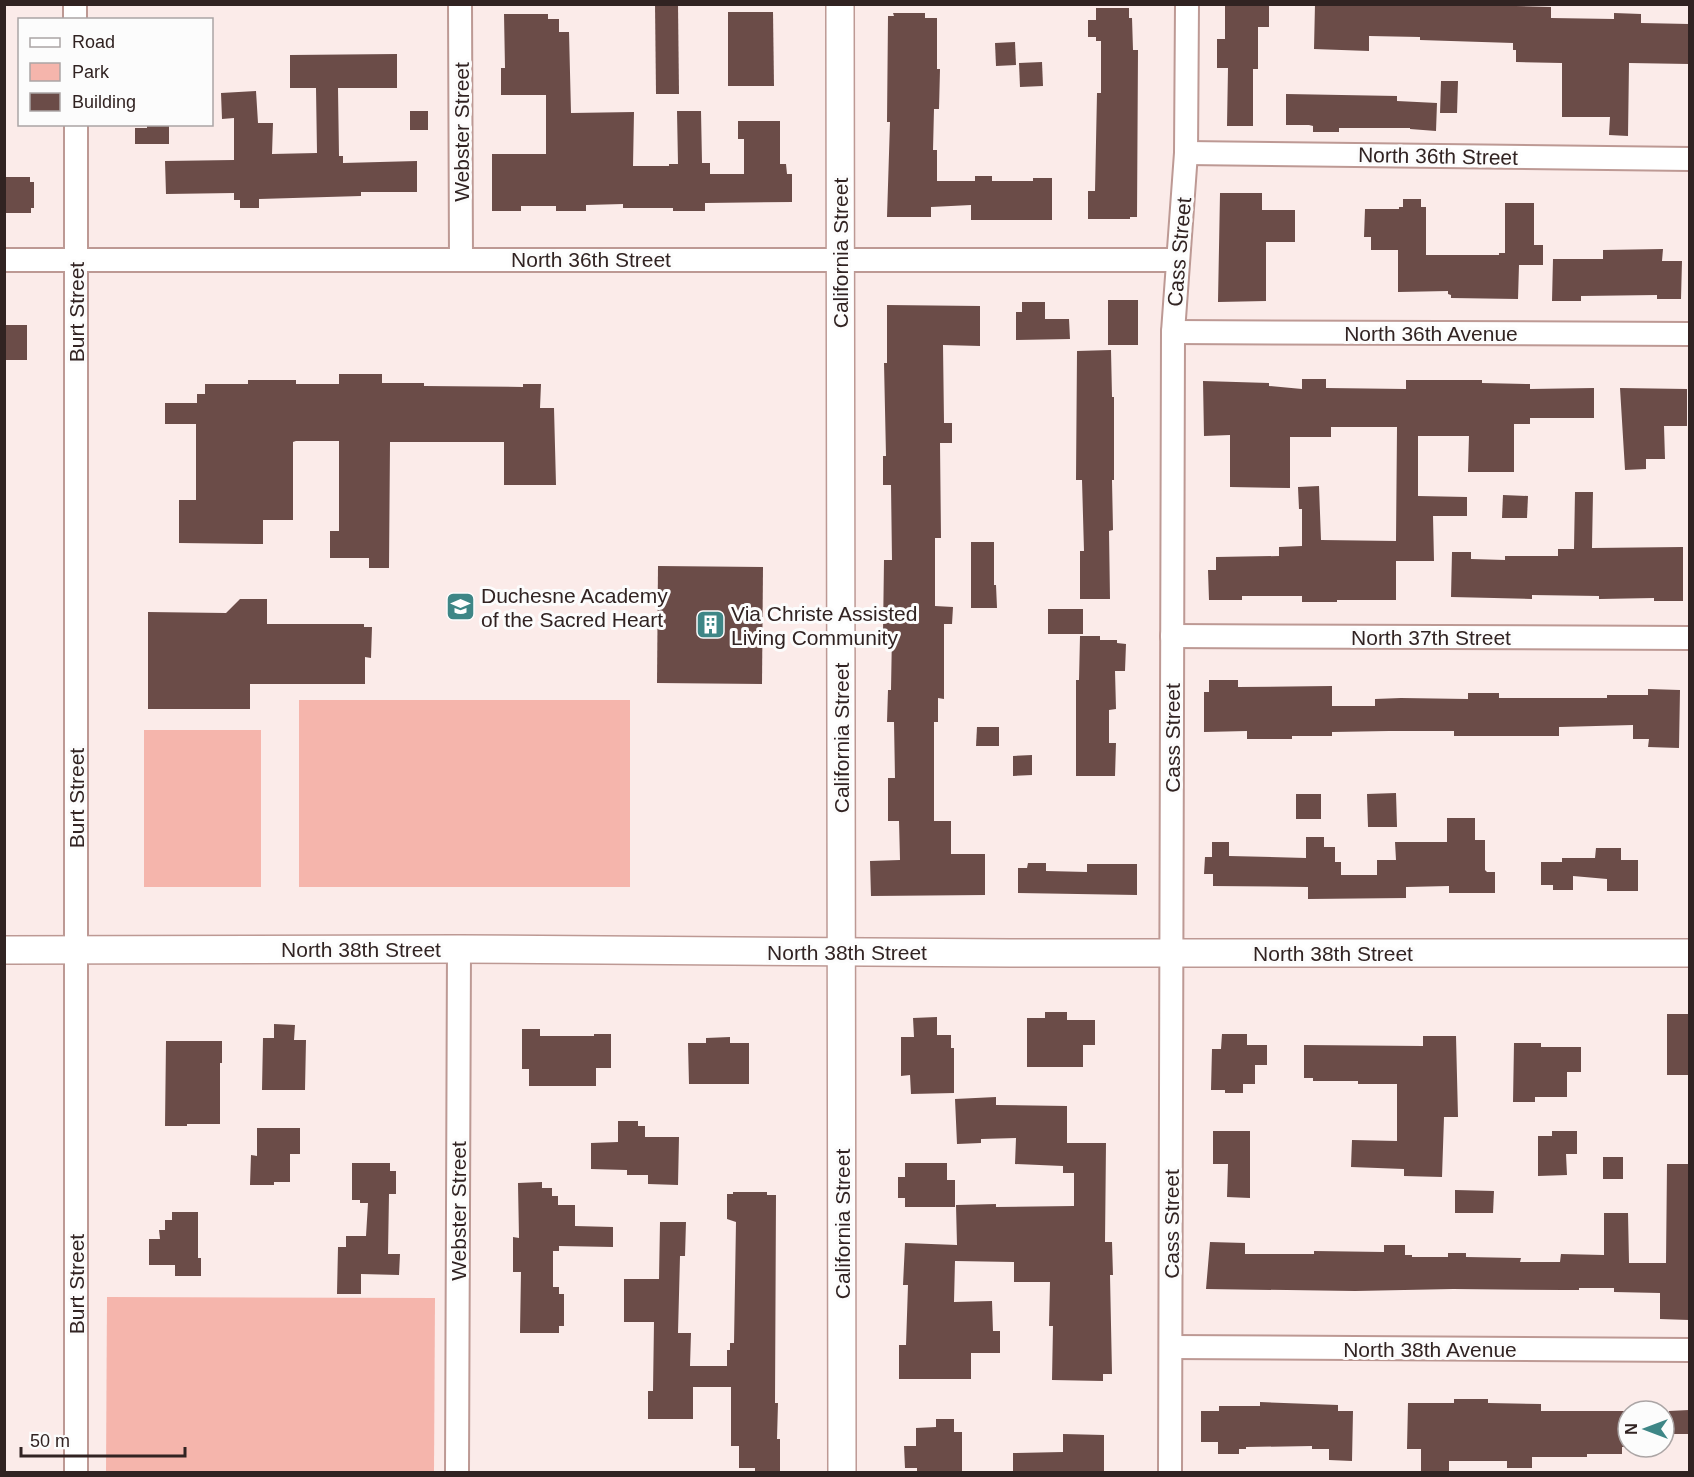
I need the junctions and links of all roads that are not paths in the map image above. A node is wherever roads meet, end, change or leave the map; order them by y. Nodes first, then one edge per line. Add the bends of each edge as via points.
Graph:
1 (460, 4) edge
2 (840, 4) edge
3 (1187, 4) edge
4 (76, 126) edge
5 (1186, 153) junction
6 (1689, 159) edge
7 (461, 259) junction
8 (840, 259) junction
9 (4, 260) edge
10 (76, 260) junction
11 (1178, 260) junction
12 (1173, 332) junction
13 (1689, 334) edge
14 (1172, 636) junction
15 (1689, 638) edge
16 (459, 948) junction
17 (4, 950) edge
18 (76, 950) junction
19 (841, 952) junction
20 (1173, 953) junction
21 (1689, 953) edge
22 (1171, 1347) junction
23 (1689, 1350) edge
24 (76, 1473) edge
25 (457, 1473) edge
26 (842, 1473) edge
27 (1170, 1473) edge

1 - 7 street, Webster Street
2 - 8 street, California Street
3 - 5 street, Cass Street
4 - 10 street, Burt Street
5 - 6 street, North 36th Street
5 - 11 street, Cass Street
7 - 8 street, North 36th Street
7 - 10 street, North 36th Street
8 - 11 street, North 36th Street
8 - 19 street, California Street
9 - 10 street, North 36th Street
10 - 18 street, Burt Street
11 - 12 street, Cass Street
12 - 13 street, North 36th Avenue
12 - 14 street, Cass Street
14 - 15 street, North 37th Street
14 - 20 street, Cass Street
16 - 18 street, North 38th Street
16 - 19 street, North 38th Street
16 - 25 street, Webster Street
17 - 18 street, North 38th Street
18 - 24 street, Burt Street
19 - 20 street, North 38th Street
19 - 26 street, California Street
20 - 21 street, North 38th Street
20 - 22 street, Cass Street
22 - 23 street, North 38th Avenue
22 - 27 street, Cass Street

